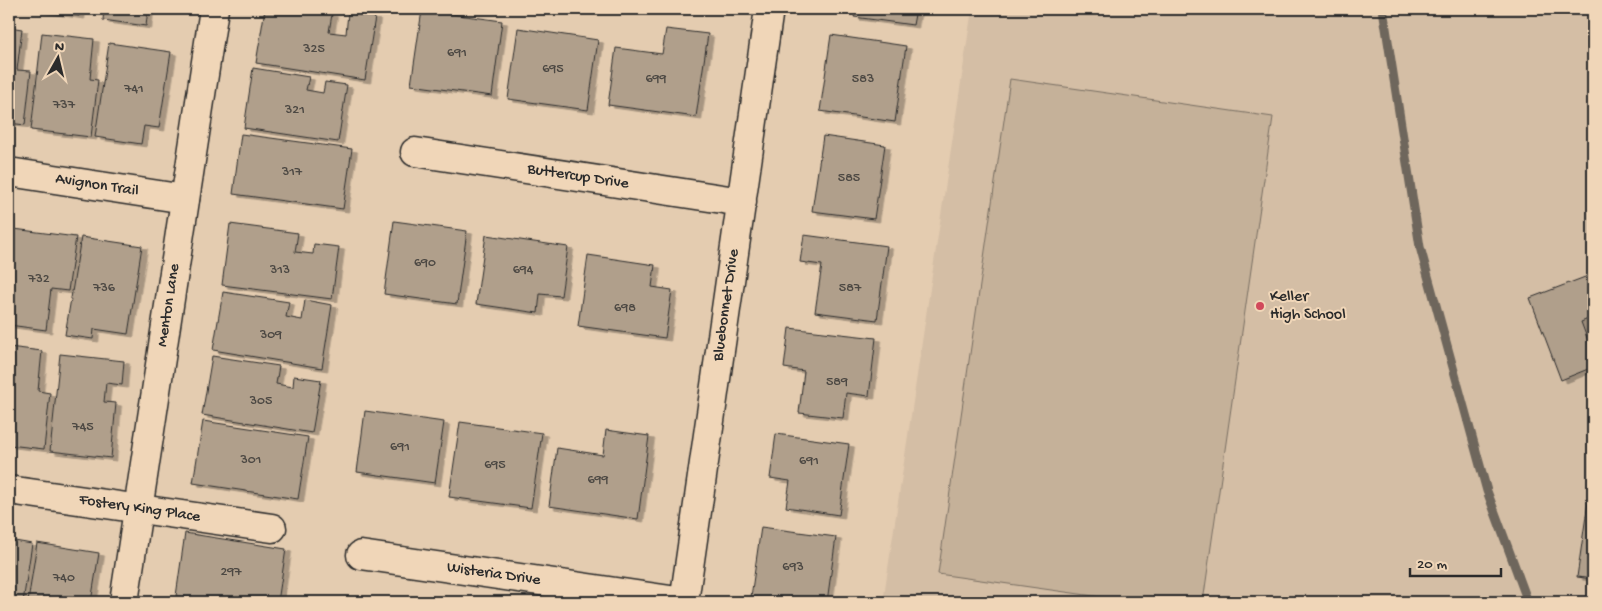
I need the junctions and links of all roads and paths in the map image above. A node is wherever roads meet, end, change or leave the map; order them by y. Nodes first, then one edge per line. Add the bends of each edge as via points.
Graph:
1 (214, 9) edge
2 (770, 9) edge
3 (414, 152) dead end
4 (9, 172) edge
5 (185, 199) junction
6 (742, 202) junction
7 (9, 490) edge
8 (139, 508) junction
9 (272, 528) dead end
10 (361, 555) dead end
11 (124, 602) edge
12 (684, 602) edge

1 - 5 street, Menton Lane
2 - 6 street, Bluebonnet Drive
3 - 6 street, Buttercup Drive
4 - 5 street, Avignon Trail
5 - 8 street, Menton Lane
6 - 12 street, Bluebonnet Drive
7 - 8 street, Fostery King Place
8 - 9 street, Fostery King Place
8 - 11 street, Menton Lane
10 - 12 street, Wisteria Drive

